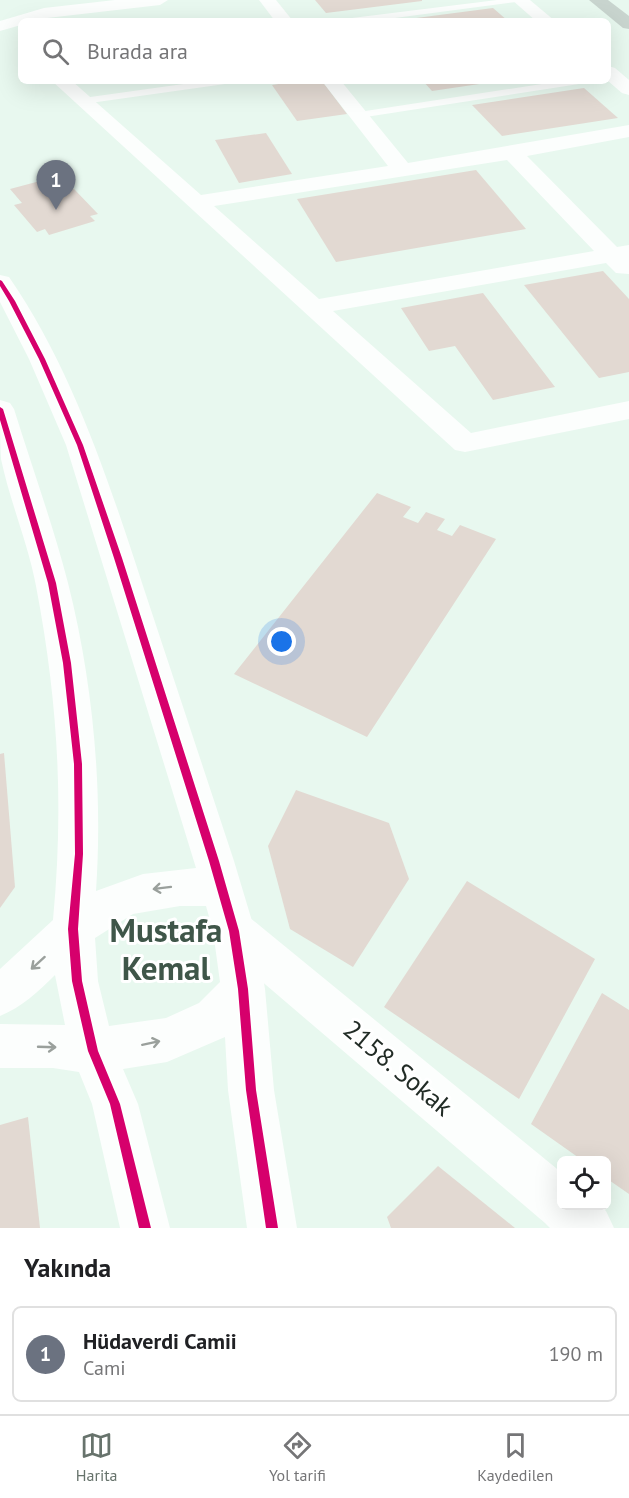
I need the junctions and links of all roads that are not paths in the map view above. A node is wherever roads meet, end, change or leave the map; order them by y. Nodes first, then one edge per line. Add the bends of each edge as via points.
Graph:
1 (160, 0) edge
2 (267, 0) edge
3 (518, 0) edge
4 (597, 0) edge
5 (29, 18) edge
6 (282, 18) edge
7 (376, 18) edge
8 (542, 18) edge
9 (18, 21) edge
10 (629, 24) edge
11 (0, 26) edge
12 (14, 39) dead end
13 (611, 76) edge
14 (64, 84) edge
15 (204, 84) edge
16 (333, 84) edge
17 (560, 84) edge
18 (629, 89) edge
19 (83, 101) junction
20 (359, 115) junction
21 (629, 131) edge
22 (512, 153) junction
23 (401, 168) junction
24 (197, 202) junction
25 (621, 253) edge
26 (629, 274) edge
27 (0, 282) edge
28 (314, 307) junction
29 (0, 410) edge
30 (629, 410) edge
31 (220, 888) junction
32 (73, 929) junction
33 (234, 931) junction
34 (243, 989) junction
35 (0, 995) edge
36 (0, 1046) edge
37 (93, 1051) junction
38 (557, 1201) edge
39 (568, 1210) edge
40 (145, 1228) edge
41 (273, 1228) edge
42 (589, 1228) edge

1 - 5 street
2 - 6 street
3 - 7 lane
3 - 8 street
4 - 10 highway
9 - 11 street
11 - 12 street
13 - 18 street
14 - 19 street
15 - 19 lane
16 - 20 street
17 - 20 lane
19 - 24 street
20 - 23 street
21 - 22 street
22 - 23 street
22 - 25 street
23 - 24 street
24 - 28 street
25 - 26 street
25 - 28 street
27 - 31 street via 42,359 80,445
28 - 30 street via 465,443
29 - 32 street via 52,583 68,663 78,764 79,854
31 -> 32 street via 184,885 139,892 97,911
31 - 33 street
32 -> 35 street
32 - 37 street via 77,981
33 - 34 street
33 - 38 street, 2158. Sokak
37 -> 34 street via 167,1040 192,1030 215,1019
34 - 41 street via 251,1090
36 -> 37 street
37 - 40 street via 115,1104
39 - 42 street, 2158. Sokak

